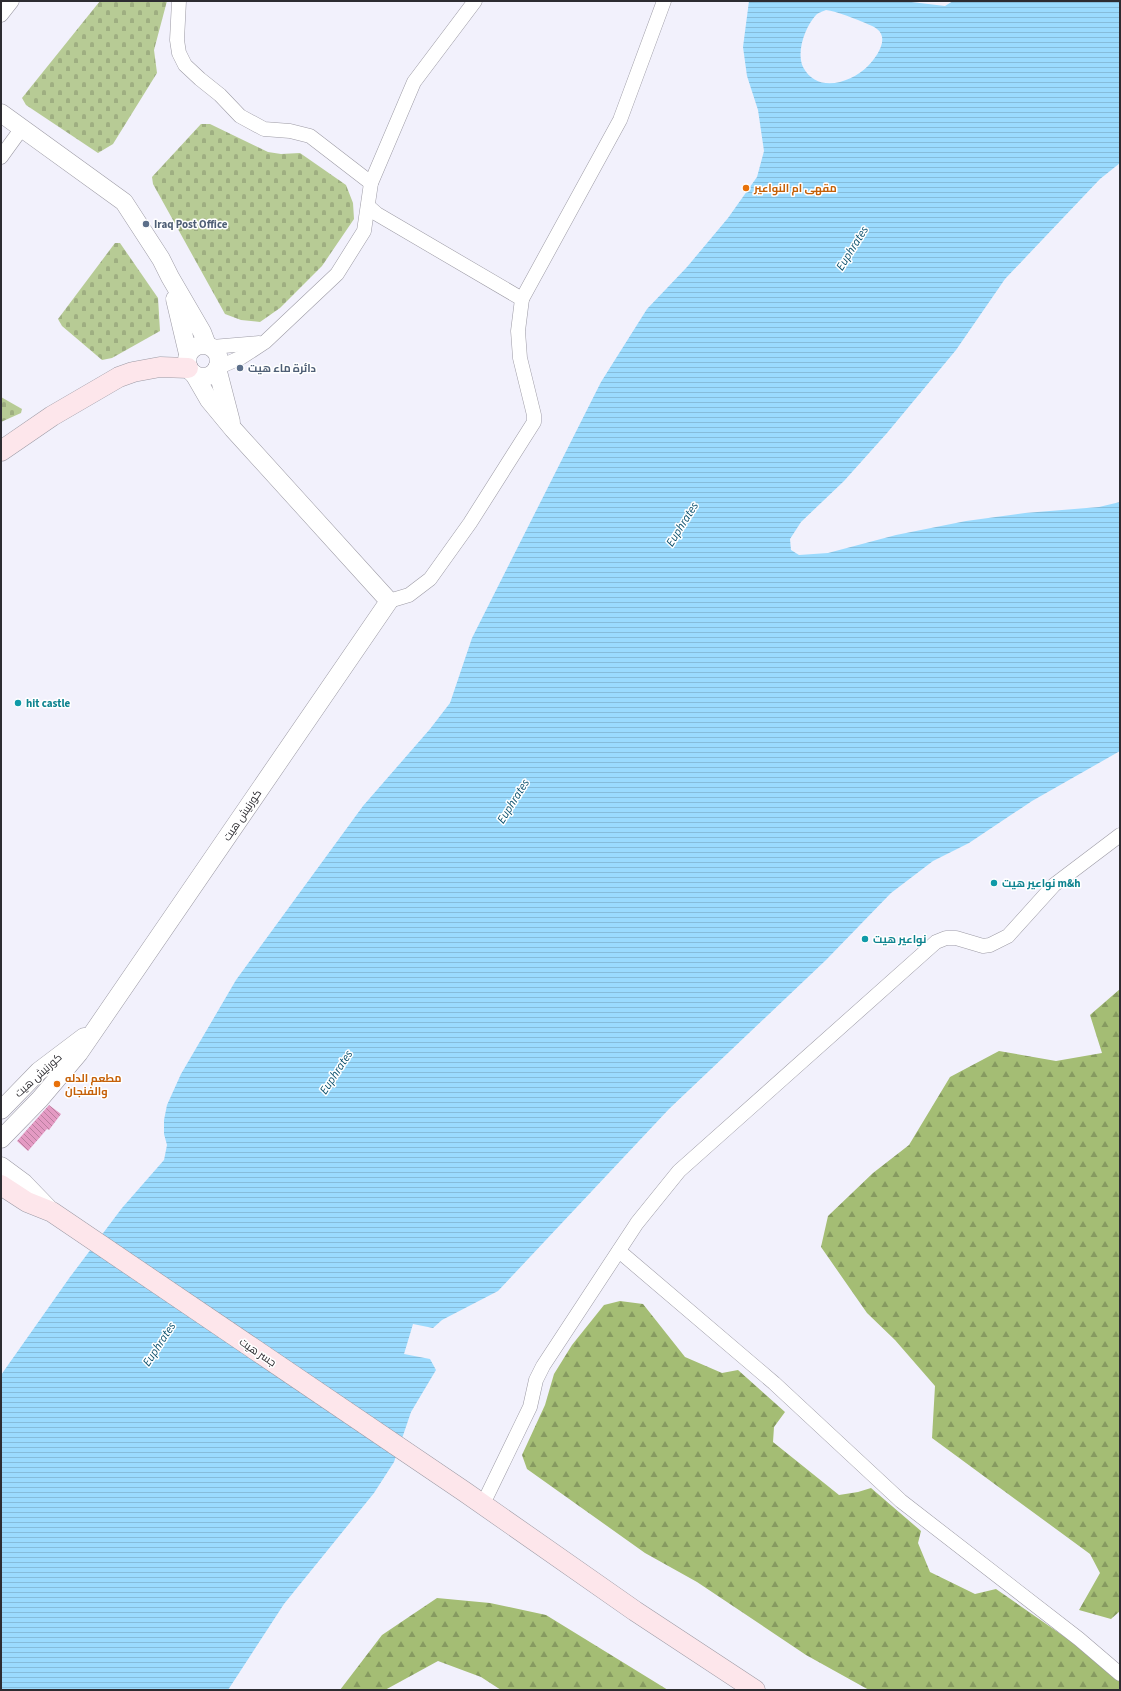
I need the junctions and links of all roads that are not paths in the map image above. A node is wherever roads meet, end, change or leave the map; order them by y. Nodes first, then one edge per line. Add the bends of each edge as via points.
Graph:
1 (12, 1) edge
2 (179, 1) edge
3 (475, 1) edge
4 (664, 1) edge
5 (1, 15) edge
6 (1, 113) edge
7 (22, 128) junction
8 (1, 157) edge
9 (371, 183) junction
10 (368, 206) junction
11 (170, 277) junction
12 (522, 299) junction
13 (265, 342) junction
14 (209, 346) junction
15 (190, 365) junction
16 (217, 368) junction
17 (233, 429) junction
18 (1, 451) edge
19 (389, 601) junction
20 (1120, 835) edge
21 (96, 1028) junction
22 (1, 1110) edge
23 (1, 1139) edge
24 (1, 1166) edge
25 (1, 1185) edge
26 (52, 1212) junction
27 (619, 1251) junction
28 (482, 1506) junction
29 (1120, 1674) edge
30 (755, 1690) edge

1 - 5 street
2 - 9 street via 177,40 185,65 240,116 264,129 310,136
3 - 9 street via 414,82
4 - 12 street via 620,120
6 - 7 street
7 - 8 street
7 - 11 street via 124,202
9 - 10 street
10 - 12 street via 377,214
10 - 13 street via 364,231 337,274
11 - 14 street
11 - 15 street
12 - 19 street via 518,330 520,358 534,422 470,523 430,578 409,595
13 - 14 street
13 - 16 street via 242,357
14 - 15 street via 198,345 190,350
14 - 16 street via 218,355
15 - 16 street via 207,376
15 - 17 street via 209,400
15 - 18 main road via 160,367 119,377 52,416
16 - 17 street
17 - 19 street
19 - 21 street, كورنيش هيت
20 - 27 street via 1054,886 1008,936 983,946 956,938 936,942 679,1171 637,1223
21 - 22 street, كورنيش هيت via 39,1071
21 - 23 street, كورنيش هيت via 60,1077
24 - 26 street via 24,1183
25 - 26 main road, جسر هيت via 27,1202
26 - 28 main road, جسر هيت
27 - 28 street via 543,1366 536,1380 530,1407
27 - 29 street via 774,1383 901,1501 1079,1639
28 - 30 main road, جسر هيت via 641,1616

